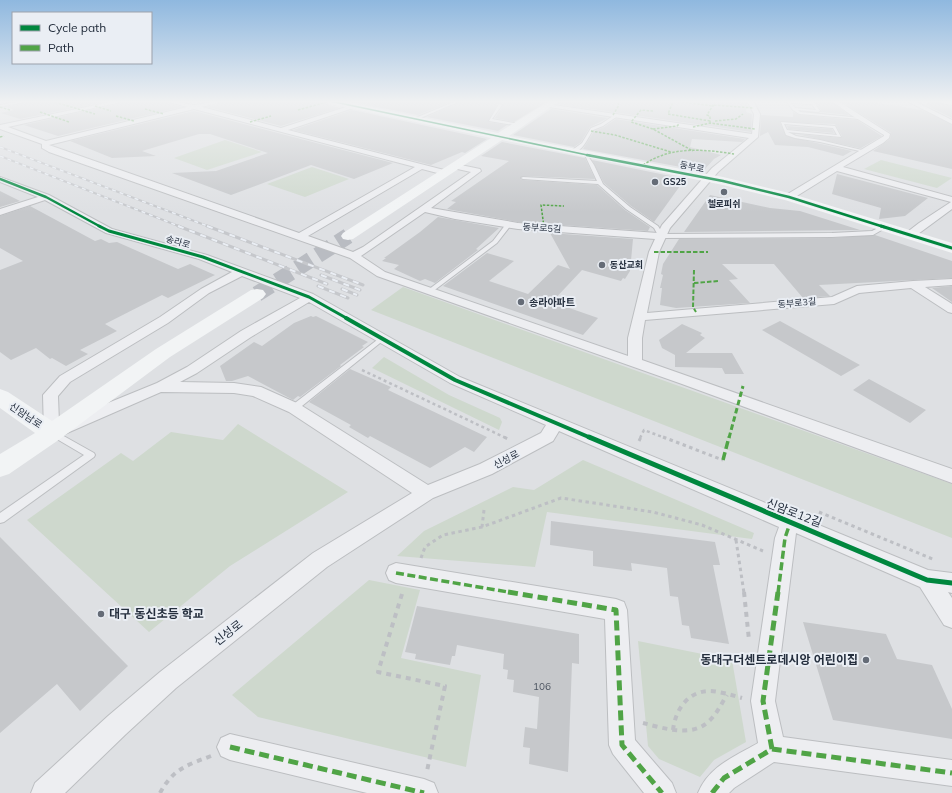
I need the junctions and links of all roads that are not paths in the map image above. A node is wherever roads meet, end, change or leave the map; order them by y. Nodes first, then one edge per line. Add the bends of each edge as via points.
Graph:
1 (32, 138) edge
2 (67, 138) edge
3 (311, 138) edge
4 (498, 138) edge
5 (505, 138) edge
6 (588, 138) edge
7 (754, 138) edge
8 (801, 138) edge
9 (885, 138) edge
10 (46, 143) junction
11 (864, 151) junction
12 (572, 152) junction
13 (585, 154) junction
14 (421, 166) junction
15 (456, 166) junction
16 (836, 168) junction
17 (445, 173) junction
18 (523, 178) dead end
19 (709, 178) junction
20 (0, 179) edge
21 (600, 183) junction
22 (46, 197) junction
23 (789, 198) junction
24 (952, 200) edge
25 (952, 205) edge
26 (424, 209) junction
27 (0, 212) edge
28 (508, 225) junction
29 (884, 227) junction
30 (910, 235) junction
31 (348, 236) tunnel mouth
32 (661, 236) junction
33 (300, 237) junction
34 (952, 248) edge
35 (354, 256) junction
36 (242, 271) junction
37 (952, 282) edge
38 (913, 284) junction
39 (430, 291) junction
40 (257, 294) tunnel mouth
41 (309, 297) junction
42 (952, 309) edge
43 (640, 317) junction
44 (383, 338) junction
45 (635, 362) junction
46 (159, 387) junction
47 (0, 397) edge
48 (294, 408) junction
49 (555, 423) junction
50 (52, 432) junction
51 (0, 467) edge
52 (952, 476) edge
53 (427, 493) junction
54 (0, 519) edge
55 (790, 523) junction
56 (406, 574) road end
57 (927, 580) junction
58 (952, 582) edge
59 (952, 617) edge
60 (230, 748) road end
61 (772, 749) junction
62 (952, 773) edge
63 (45, 793) edge
64 (423, 793) edge
65 (662, 793) edge
66 (712, 793) edge

1 - 10 street
2 - 10 street
3 - 14 street
4 - 15 main road
5 - 12 main road, 동부로
6 - 12 lane via 582,147
7 - 19 street
8 - 11 lane
9 - 11 street
10 - 33 street via 45,146 52,150
11 - 16 street
12 - 13 main road, 동부로
13 - 19 main road, 동부로
13 - 21 lane
14 - 17 street
14 - 33 street
15 - 17 main road
15 - 26 street via 477,171
16 - 23 street
16 - 24 street
17 - 31 main road
18 - 21 lane
19 - 23 main road, 동부로
19 - 32 street via 665,227
20 - 22 street, 송라로
21 - 32 lane via 610,194 656,227
22 - 27 street
22 - 36 street, 송라로 via 108,231 203,257
23 - 29 main road, 동부로
25 - 30 street
26 - 28 street, 동부로5길
26 - 35 street
28 - 32 street, 동부로5길
28 - 39 lane via 495,242
29 - 30 main road, 동부로
29 - 32 lane via 872,233 832,236
30 - 34 main road, 동부로
32 - 43 street via 654,252
33 - 35 street
35 - 39 street via 381,274
36 - 41 street, 송라로
36 - 50 street via 205,291 164,320 64,379 50,395
37 - 38 street, 동부로3길
38 - 42 street
38 - 43 street, 동부로3길 via 857,290 834,300
39 - 45 street
40 - 50 main road via 163,353
41 - 44 street, 송라로
41 - 46 street via 192,370
43 - 45 street via 635,338
44 - 48 lane
44 - 49 street, 신암로12길 via 455,380
45 - 52 street
46 - 48 street via 234,388 256,391
46 - 50 street
47 - 50 main road, 신암남로
48 - 53 street
49 - 53 street, 신성로 via 547,437 486,469
49 - 55 street, 신암로12길
50 - 51 main road
50 - 54 lane via 91,455
53 - 63 street, 신성로 via 320,560 168,680
55 - 57 street, 신암로12길
55 - 61 street via 785,538 763,701
56 - 65 street via 616,610 622,745
57 - 58 street, 신암로12길
57 - 59 street
60 - 64 street
61 - 62 street
61 - 66 street via 724,778

